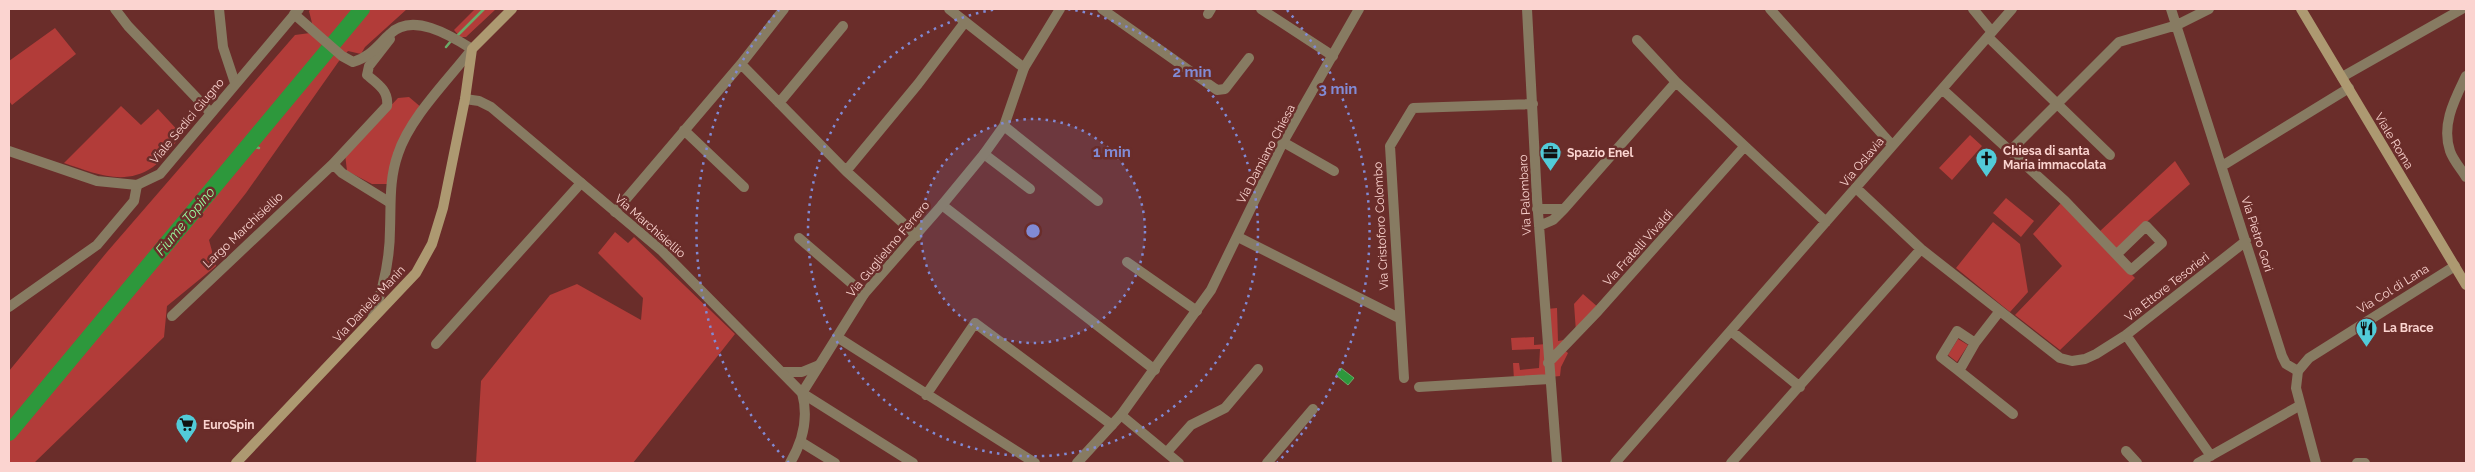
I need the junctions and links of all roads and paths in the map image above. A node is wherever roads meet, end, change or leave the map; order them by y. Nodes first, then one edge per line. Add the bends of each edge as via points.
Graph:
1 (115, 9) edge
2 (218, 9) edge
3 (512, 9) edge
4 (784, 9) edge
5 (949, 9) edge
6 (1060, 9) edge
7 (1102, 9) edge
8 (1261, 9) edge
9 (1359, 9) edge
10 (1528, 9) edge
11 (1770, 9) edge
12 (1973, 9) edge
13 (2012, 9) edge
14 (2171, 9) edge
15 (2209, 9) edge
16 (2301, 9) edge
17 (2462, 9) edge
18 (297, 11) edge
19 (965, 22) junction
20 (2176, 25) junction
21 (399, 26) junction
22 (843, 26) dead end
23 (1990, 34) junction
24 (1637, 40) dead end
25 (472, 49) junction
26 (1333, 56) junction
27 (1249, 58) dead end
28 (740, 64) junction
29 (1024, 68) junction
30 (2466, 76) edge
31 (2342, 77) junction
32 (1676, 82) junction
33 (235, 83) junction
34 (2349, 88) junction
35 (1942, 89) junction
36 (465, 99) junction
37 (779, 103) junction
38 (1533, 104) junction
39 (2057, 105) junction
40 (210, 112) junction
41 (1004, 126) junction
42 (684, 130) junction
43 (1283, 142) junction
44 (1892, 145) junction
45 (1744, 148) junction
46 (9, 151) edge
47 (2010, 151) junction
48 (984, 154) junction
49 (2110, 155) dead end
50 (333, 164) junction
51 (2222, 166) junction
52 (846, 171) junction
53 (1334, 171) dead end
54 (2466, 177) edge
55 (581, 183) junction
56 (137, 185) junction
57 (744, 187) dead end
58 (1856, 188) junction
59 (1030, 189) dead end
60 (1098, 200) dead end
61 (390, 202) junction
62 (942, 205) junction
63 (1538, 209) junction
64 (1564, 209) junction
65 (615, 212) junction
66 (1826, 222) junction
67 (1539, 226) junction
68 (917, 236) junction
69 (1238, 237) junction
70 (799, 238) dead end
71 (2246, 241) junction
72 (1921, 249) junction
73 (2117, 254) junction
74 (1127, 262) dead end
75 (2454, 266) junction
76 (2466, 285) edge
77 (864, 294) junction
78 (9, 307) edge
79 (1197, 311) junction
80 (1999, 312) junction
81 (172, 316) dead end
82 (1398, 318) junction
83 (371, 322) junction
84 (1731, 331) junction
85 (2126, 335) junction
86 (837, 337) junction
87 (1975, 343) junction
88 (436, 344) dead end
89 (1548, 363) junction
90 (818, 365) junction
91 (1258, 369) dead end
92 (1155, 370) junction
93 (1959, 370) junction
94 (782, 372) junction
95 (2298, 372) junction
96 (1404, 378) dead end
97 (1550, 379) junction
98 (1420, 387) dead end
99 (1800, 387) junction
100 (802, 393) junction
101 (926, 395) junction
102 (2300, 406) junction
103 (1313, 409) dead end
104 (2013, 414) dead end
105 (1121, 415) junction
106 (1112, 425) junction
107 (801, 442) junction
108 (2126, 451) dead end
109 (1167, 452) junction
110 (2211, 456) junction
111 (236, 463) edge
112 (790, 463) edge
113 (835, 463) edge
114 (913, 463) edge
115 (1034, 463) edge
116 (1077, 463) edge
117 (1179, 463) edge
118 (1266, 463) edge
119 (1557, 463) edge
120 (1615, 463) edge
121 (1731, 463) edge
122 (2137, 463) edge
123 (2198, 463) edge
124 (2316, 463) edge
125 (2357, 463) edge
126 (2365, 463) edge

1 - 40 street
2 - 33 street via 222,47
3 - 25 main road
4 - 28 street
5 - 19 street
6 - 29 street, Via Guglielmo Ferrero
7 - 27 street via 1217,90 1225,89
8 - 26 street
9 - 26 street, Via Damiano Chiesa
10 - 38 street, Via Palombaro
11 - 44 street
12 - 23 street
13 - 23 street, Via Oslavia
14 - 20 street, Via Pietro Gori
15 - 20 street
16 - 31 main road, Viale Roma
17 - 31 street
18 - 21 street via 308,28 353,62 370,54
18 - 33 street, Viale Sedici Giugno
19 - 29 street
19 - 52 street
20 - 39 street via 2119,42
20 - 51 street, Via Pietro Gori
21 - 25 street via 432,28 449,34
21 - 50 street, Largo Marchisiellio via 369,66 368,75 388,98 387,106
22 - 37 street
23 - 35 street, Via Oslavia
23 - 39 street
24 - 32 street
25 - 36 main road
25 - 61 street via 429,102 405,139 398,153
26 - 43 street, Via Damiano Chiesa
28 - 37 street
28 - 42 street
29 - 41 street, Via Guglielmo Ferrero
30 - 54 street via 2452,105 2447,126 2450,150
31 - 34 main road, Viale Roma
32 - 45 street
32 - 64 street
33 - 40 street, Viale Sedici Giugno
34 - 51 street
34 - 75 main road, Viale Roma
35 - 44 street, Via Oslavia
35 - 47 street
36 - 55 street, Via Marchisiellio via 491,107
36 - 83 main road, Via Daniele Manin via 443,208 432,244 416,273
37 - 52 street
38 - 63 street, Via Palombaro
38 - 82 street, Via Cristoforo Colombo via 1413,108 1390,146
39 - 47 street
39 - 49 street
40 - 56 street, Viale Sedici Giugno via 160,174
41 - 48 street, Via Guglielmo Ferrero
41 - 60 street
42 - 57 street
42 - 65 street
43 - 53 street
43 - 69 street, Via Damiano Chiesa
44 - 58 street, Via Oslavia
45 - 66 street
45 - 89 street, Via Fratelli Vivaldi
46 - 56 street, Viale Sedici Giugno via 97,182
47 - 73 street
48 - 59 street
48 - 62 street, Via Guglielmo Ferrero
50 - 61 street
50 - 81 street, Largo Marchisiellio
51 - 71 street, Via Pietro Gori
52 - 68 street
55 - 65 street, Via Marchisiellio
55 - 88 street
56 - 78 street via 134,201 97,245
58 - 66 street, Via Oslavia
58 - 72 street
61 - 83 street via 387,263 381,295
62 - 68 street, Via Guglielmo Ferrero
62 - 92 street
63 - 64 street
63 - 67 street, Via Palombaro
64 - 67 street via 1553,220
65 - 94 street, Via Marchisiellio via 662,251
66 - 84 street, Via Oslavia
67 - 89 street, Via Palombaro
68 - 77 street, Via Guglielmo Ferrero
69 - 79 street, Via Damiano Chiesa
69 - 82 street
70 - 77 street
71 - 85 street, Via Ettore Tesorieri
71 - 95 street, Via Pietro Gori via 2282,356 2286,364
72 - 80 street
72 - 99 street
73 - 73 street via 2146,226 2162,243 2131,270
74 - 79 street
75 - 76 main road, Viale Roma
75 - 95 street, Via Col di Lana via 2330,343 2309,358
77 - 86 street, Via Guglielmo Ferrero
79 - 92 street, Via Damiano Chiesa
80 - 85 street via 2060,358 2085,359
80 - 87 street
82 - 96 street, Via Cristoforo Colombo
83 - 111 main road, Via Daniele Manin
84 - 99 street
84 - 120 street, Via Oslavia
85 - 110 street, Via Ettore Tesorieri
86 - 90 street, Via Guglielmo Ferrero
86 - 101 street
87 - 93 street
87 - 93 street via 1957,331 1941,357
89 - 97 street, Via Palombaro
90 - 94 street via 802,372
90 - 100 street, Via Guglielmo Ferrero
91 - 109 street via 1225,408 1191,425
92 - 105 street, Via Damiano Chiesa
93 - 104 street
94 - 100 street, Via Marchisiellio
95 - 102 street via 2296,388
97 - 98 street
97 - 119 street, Via Palombaro
99 - 121 street
100 - 107 street via 805,412
100 - 114 street, Via Marchisiellio
101 - 106 street via 975,323
101 - 115 street
102 - 110 street
102 - 124 street
103 - 118 street
105 - 106 street, Via Damiano Chiesa
105 - 109 street
106 - 116 street, Via Damiano Chiesa
107 - 112 street
107 - 113 street
108 - 122 street
109 - 117 street
110 - 123 street
125 - 126 street

